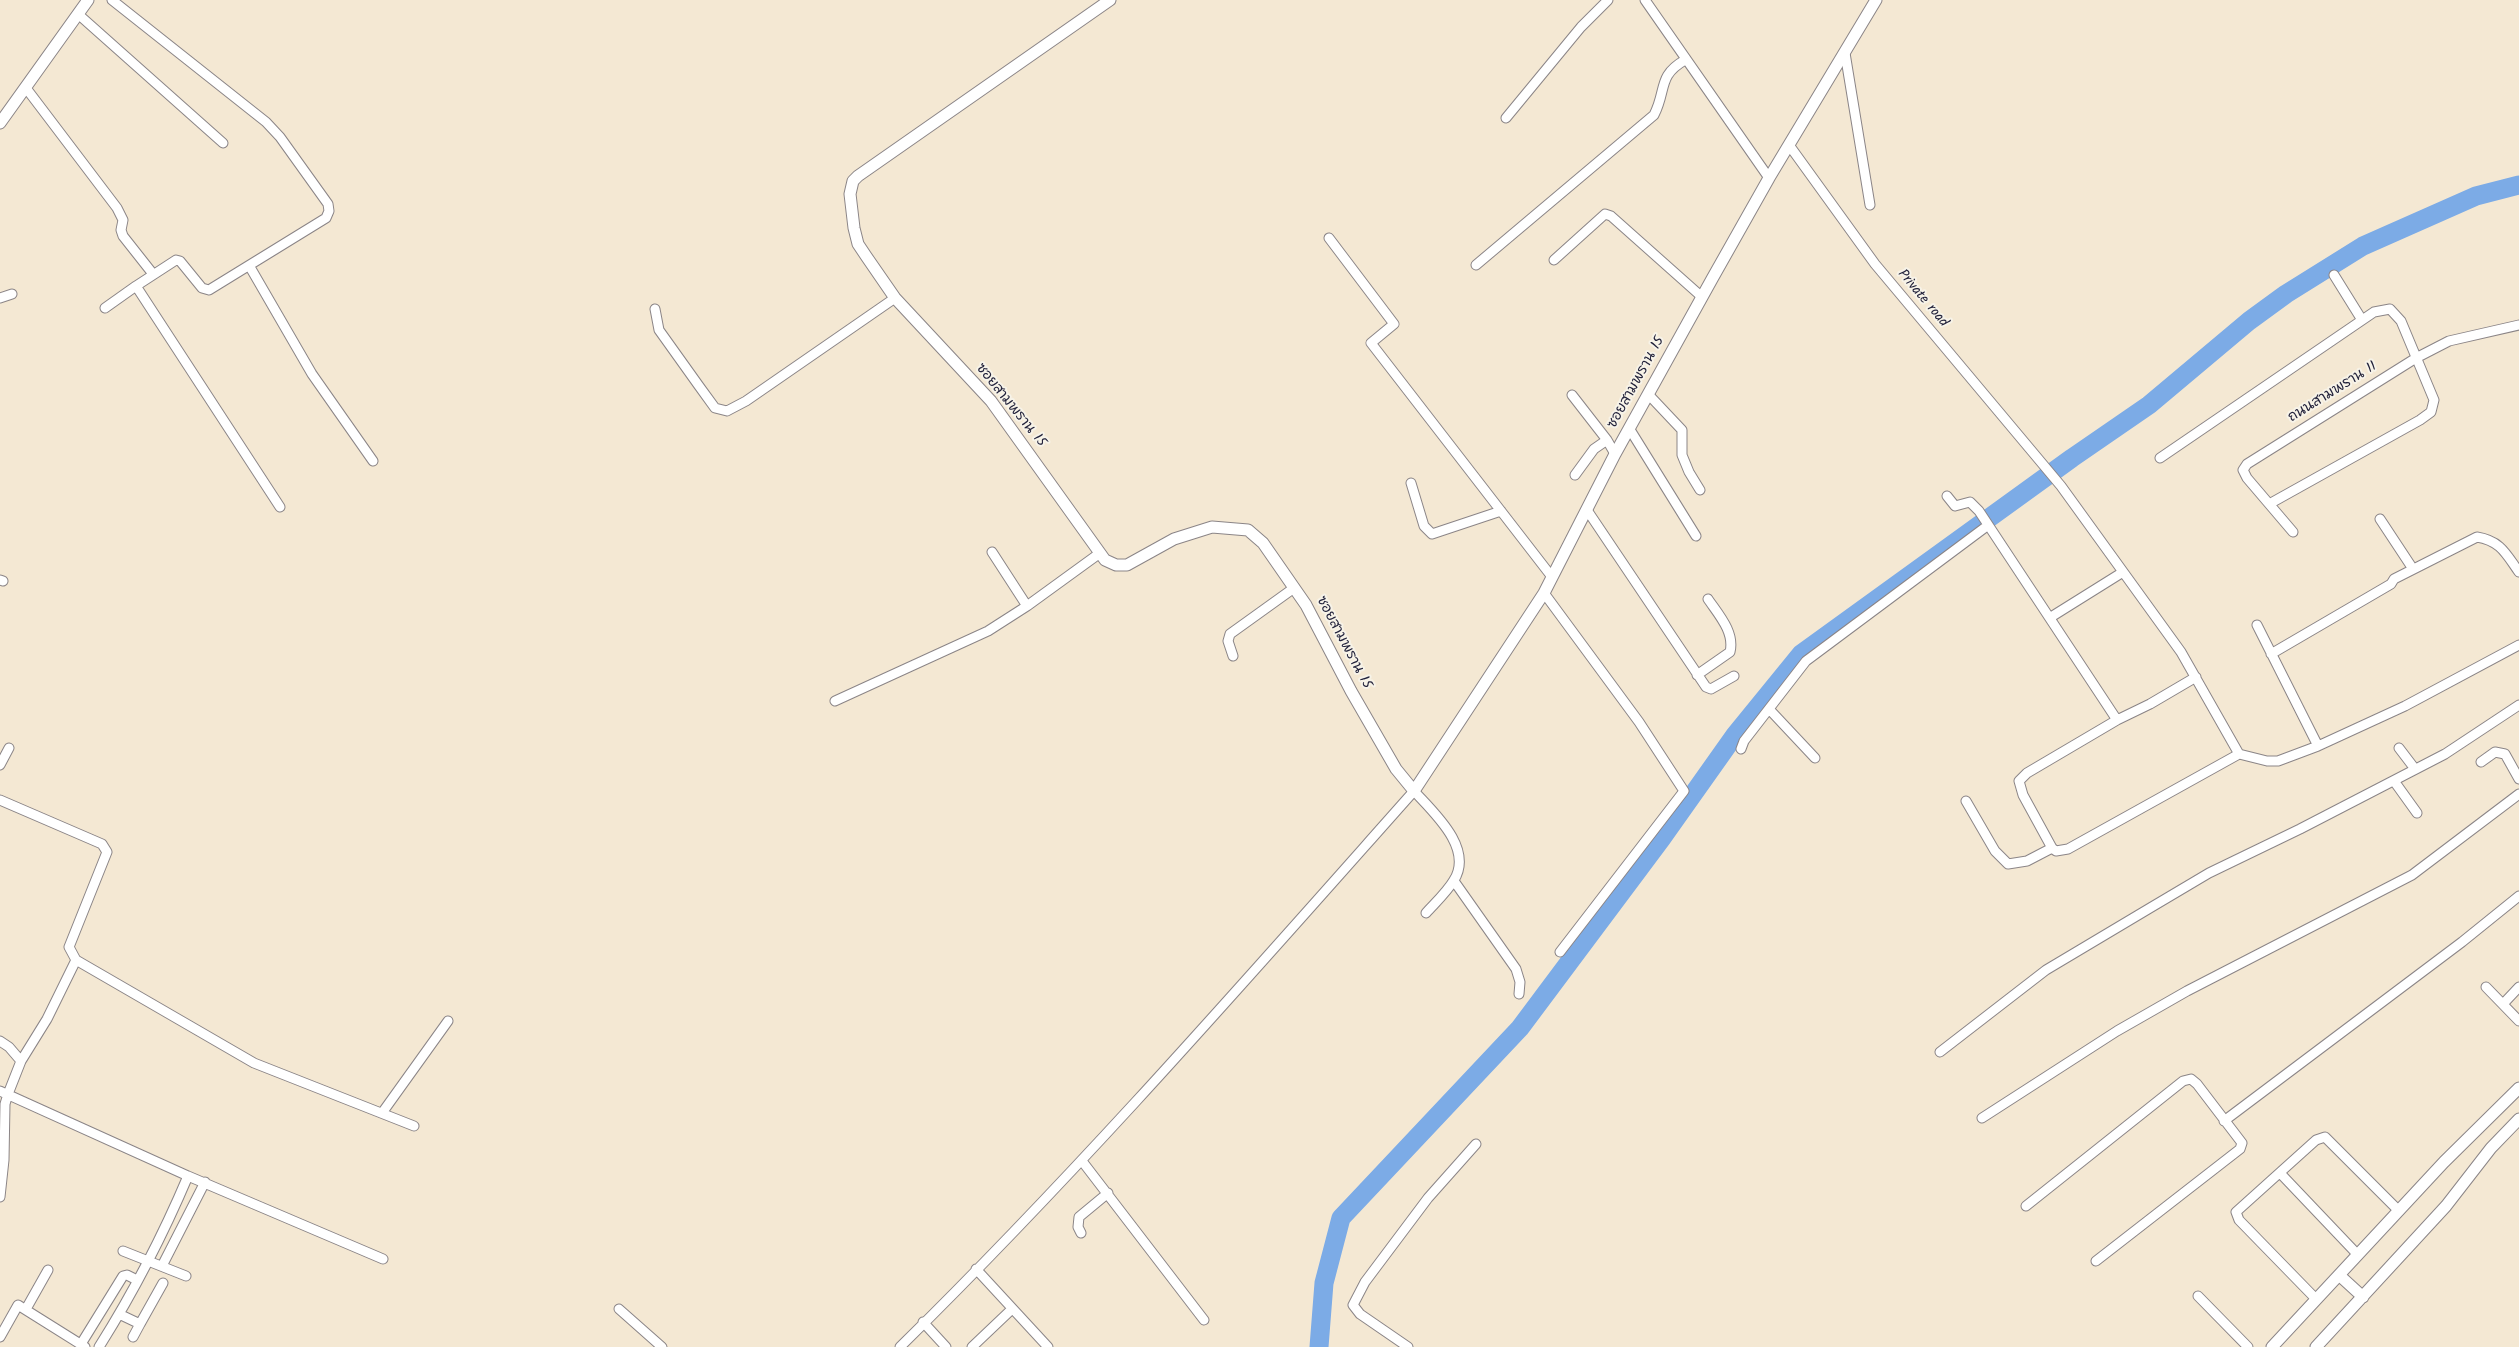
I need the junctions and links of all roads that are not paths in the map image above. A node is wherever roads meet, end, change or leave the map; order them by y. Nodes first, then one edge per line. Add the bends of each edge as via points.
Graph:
1 (88, 0) edge
2 (112, 0) edge
3 (1110, 0) edge
4 (1608, 0) edge
5 (1644, 0) edge
6 (1876, 0) edge
7 (78, 14) junction
8 (1844, 53) junction
9 (1685, 60) junction
10 (26, 88) junction
11 (1506, 118) dead end
12 (0, 123) edge
13 (223, 143) dead end
14 (1789, 145) junction
15 (1769, 178) junction
16 (1870, 205) dead end
17 (1329, 238) dead end
18 (1554, 260) dead end
19 (1476, 264) dead end
20 (250, 267) junction
21 (153, 274) junction
22 (2334, 275) dead end
23 (136, 286) junction
24 (12, 294) dead end
25 (1702, 297) junction
26 (0, 298) edge
27 (895, 298) junction
28 (105, 308) dead end
29 (655, 308) dead end
30 (2362, 320) junction
31 (2519, 324) edge
32 (2416, 358) junction
33 (1648, 394) junction
34 (1572, 395) dead end
35 (1629, 428) junction
36 (1607, 440) junction
37 (1615, 454) junction
38 (2160, 458) dead end
39 (373, 461) dead end
40 (1575, 476) dead end
41 (1411, 484) dead end
42 (1700, 490) dead end
43 (1947, 496) dead end
44 (2271, 503) junction
45 (280, 507) dead end
46 (1586, 510) junction
47 (1500, 511) junction
48 (2380, 519) dead end
49 (1987, 524) junction
50 (2293, 532) dead end
51 (1696, 536) dead end
52 (992, 552) dead end
53 (1100, 552) junction
54 (2413, 569) junction
55 (2123, 572) junction
56 (2519, 572) edge
57 (1552, 577) junction
58 (1294, 588) junction
59 (1544, 593) junction
60 (1708, 599) dead end
61 (1027, 606) junction
62 (2051, 617) junction
63 (2256, 626) dead end
64 (2519, 645) edge
65 (2271, 654) junction
66 (1233, 656) dead end
67 (1697, 675) junction
68 (1734, 676) dead end
69 (2196, 677) junction
70 (835, 702) dead end
71 (2519, 705) edge
72 (1769, 709) junction
73 (2117, 720) junction
74 (2318, 746) junction
75 (9, 748) dead end
76 (2399, 748) dead end
77 (1741, 749) dead end
78 (2239, 754) junction
79 (1816, 758) dead end
80 (2481, 762) dead end
81 (0, 765) edge
82 (2414, 769) junction
83 (2519, 779) edge
84 (2394, 781) junction
85 (1414, 791) junction
86 (2519, 794) edge
87 (0, 800) edge
88 (1966, 801) dead end
89 (2417, 813) dead end
90 (2052, 848) junction
91 (1454, 881) junction
92 (2519, 896) edge
93 (1426, 913) dead end
94 (1560, 952) dead end
95 (76, 960) junction
96 (2519, 987) edge
97 (2486, 988) dead end
98 (1519, 994) dead end
99 (2503, 1004) junction
100 (448, 1021) dead end
101 (2519, 1021) edge
102 (0, 1041) edge
103 (1940, 1052) dead end
104 (21, 1062) junction
105 (2519, 1088) edge
106 (4, 1092) edge
107 (2, 1104) edge
108 (382, 1113) junction
109 (1982, 1118) dead end
110 (2519, 1120) edge
111 (2224, 1122) junction
112 (414, 1126) dead end
113 (1476, 1144) dead end
114 (2, 1160) edge
115 (1082, 1161) junction
116 (2280, 1173) junction
117 (188, 1176) junction
118 (205, 1182) junction
119 (1108, 1192) junction
120 (0, 1197) edge
121 (2026, 1206) dead end
122 (2399, 1211) junction
123 (1082, 1233) dead end
124 (123, 1251) dead end
125 (2358, 1255) junction
126 (383, 1259) dead end
127 (148, 1260) junction
128 (2096, 1262) dead end
129 (162, 1266) junction
130 (48, 1270) dead end
131 (976, 1270) junction
132 (2339, 1275) junction
133 (186, 1276) dead end
134 (137, 1280) junction
135 (163, 1283) dead end
136 (2198, 1296) dead end
137 (2362, 1297) junction
138 (2316, 1300) junction
139 (26, 1309) junction
140 (619, 1309) dead end
141 (1012, 1309) junction
142 (119, 1314) junction
143 (1204, 1320) dead end
144 (923, 1322) junction
145 (140, 1324) junction
146 (0, 1337) edge
147 (133, 1337) dead end
148 (1042, 1345) edge
149 (83, 1346) edge
150 (99, 1347) edge
151 (662, 1347) edge
152 (900, 1347) edge
153 (946, 1347) edge
154 (972, 1347) edge
155 (1408, 1347) edge
156 (2248, 1347) edge
157 (2272, 1347) edge
158 (2316, 1347) edge

1 - 7 street
2 - 20 street via 266,122 328,204 326,218
3 - 27 street, ซอยสามพราน 15 via 853,181 850,194 858,244
4 - 11 street via 1581,27
5 - 9 street
6 - 8 street, ซอยสามพราน 15
7 - 10 street
7 - 13 street
8 - 14 street, ซอยสามพราน 15
8 - 16 street
9 - 15 street
9 - 19 street via 1667,74 1654,115
10 - 12 street
10 - 21 street via 117,208 123,220 123,236
14 - 15 street, ซอยสามพราน 15
14 - 55 street, Private road via 1875,264 2044,463
15 - 25 street, ซอยสามพราน 15
17 - 47 street via 1394,324 1371,343
18 - 25 street via 1605,214 1612,216
20 - 21 street via 209,290 202,288 178,260
20 - 39 street via 312,374
21 - 23 street
22 - 30 street
23 - 28 street
23 - 45 street
24 - 26 street
25 - 33 street, ซอยสามพราน 15
27 - 29 street via 727,411 715,408 698,386 659,330
27 - 53 street, ซอยสามพราน 15 via 990,401
30 - 32 street via 2374,312 2390,310 2401,321
30 - 38 street
31 - 32 street, ถนนสามพราน 11 via 2449,341
32 - 44 street via 2434,400 2431,412
32 - 44 street, ถนนสามพราน 11 via 2247,464 2243,470 2247,478
33 - 35 street, ซอยสามพราน 15
33 - 42 street via 1682,430 1682,455
34 - 36 street
35 - 37 street, ซอยสามพราน 15
35 - 51 street
36 - 37 street
36 - 40 street via 1594,449
37 - 46 street, ซอยสามพราน 15
41 - 47 street via 1424,526 1432,534
43 - 49 street via 1956,506 1968,501 1979,510
44 - 50 street, ถนนสามพราน 11
46 - 57 street, ซอยสามพราน 15
46 - 67 street
47 - 57 street
48 - 54 street
49 - 62 street
49 - 72 street via 1806,661
52 - 61 street
53 - 58 street, ซอยสามพราน 15 via 1105,560 1116,566 1127,565 1192,532 1212,527 1248,530 1263,543
53 - 61 street
54 - 56 street via 2477,537 2491,539 2502,548
54 - 65 street
55 - 62 street
55 - 69 street, Private road
57 - 59 street, ซอยสามพราน 15
58 - 66 street via 1230,634 1228,641
58 - 85 street, ซอยสามพราน 15 via 1396,769
59 - 85 street, ซอยสามพราน 15
59 - 94 street via 1639,722 1684,791
60 - 67 street via 1728,631 1732,645 1730,652
61 - 70 street via 969,641
62 - 73 street
63 - 65 street
64 - 74 street via 2405,706
65 - 74 street
67 - 68 street via 1711,689
69 - 73 street
69 - 78 street, Private road
71 - 82 street via 2445,754
72 - 77 street
72 - 79 street
73 - 90 street via 2027,773 2019,781 2023,795
74 - 78 street via 2278,761
75 - 81 street
76 - 82 street
78 - 90 street via 2068,849 2062,852
80 - 83 street via 2495,752 2505,754
82 - 84 street
84 - 89 street
84 - 103 street via 2209,873 2046,970
85 - 91 street via 1439,820 1456,847
85 - 115 street
86 - 109 street via 2412,875 2187,991 2117,1031
87 - 95 street via 102,844 106,849 107,855 69,947
88 - 90 street via 1995,851 2008,864 2027,861
91 - 93 street
91 - 98 street via 1516,969
92 - 111 street
95 - 104 street
95 - 108 street via 254,1062
96 - 99 street
97 - 99 street
99 - 101 street
100 - 108 street
102 - 104 street
104 - 106 street
105 - 122 street via 2450,1154
106 - 107 street
106 - 117 street
107 - 114 street
108 - 112 street
110 - 137 street
111 - 121 street via 2197,1084 2191,1079 2182,1081
111 - 128 street via 2242,1143 2237,1153
113 - 155 street via 1428,1198 1365,1282 1353,1305 1360,1314
114 - 120 street
115 - 119 street
115 - 131 street
116 - 122 street via 2316,1140 2325,1137
116 - 125 street
116 - 138 street via 2236,1215
117 - 118 street
117 - 127 street via 168,1224
118 - 126 street
118 - 129 street
119 - 123 street via 1079,1217 1078,1227
119 - 143 street
122 - 125 street
124 - 127 street
125 - 132 street
127 - 129 street
127 - 134 street
129 - 133 street
130 - 139 street
131 - 141 street
131 - 144 street
132 - 137 street
132 - 138 street
134 - 142 street
134 - 149 street via 123,1276
135 - 145 street
136 - 156 street
137 - 158 street
138 - 157 street
139 - 146 street via 15,1306
139 - 149 street
140 - 151 street
141 - 148 street
141 - 154 street
142 - 145 street
142 - 150 street
144 - 152 street
144 - 153 street
145 - 147 street

